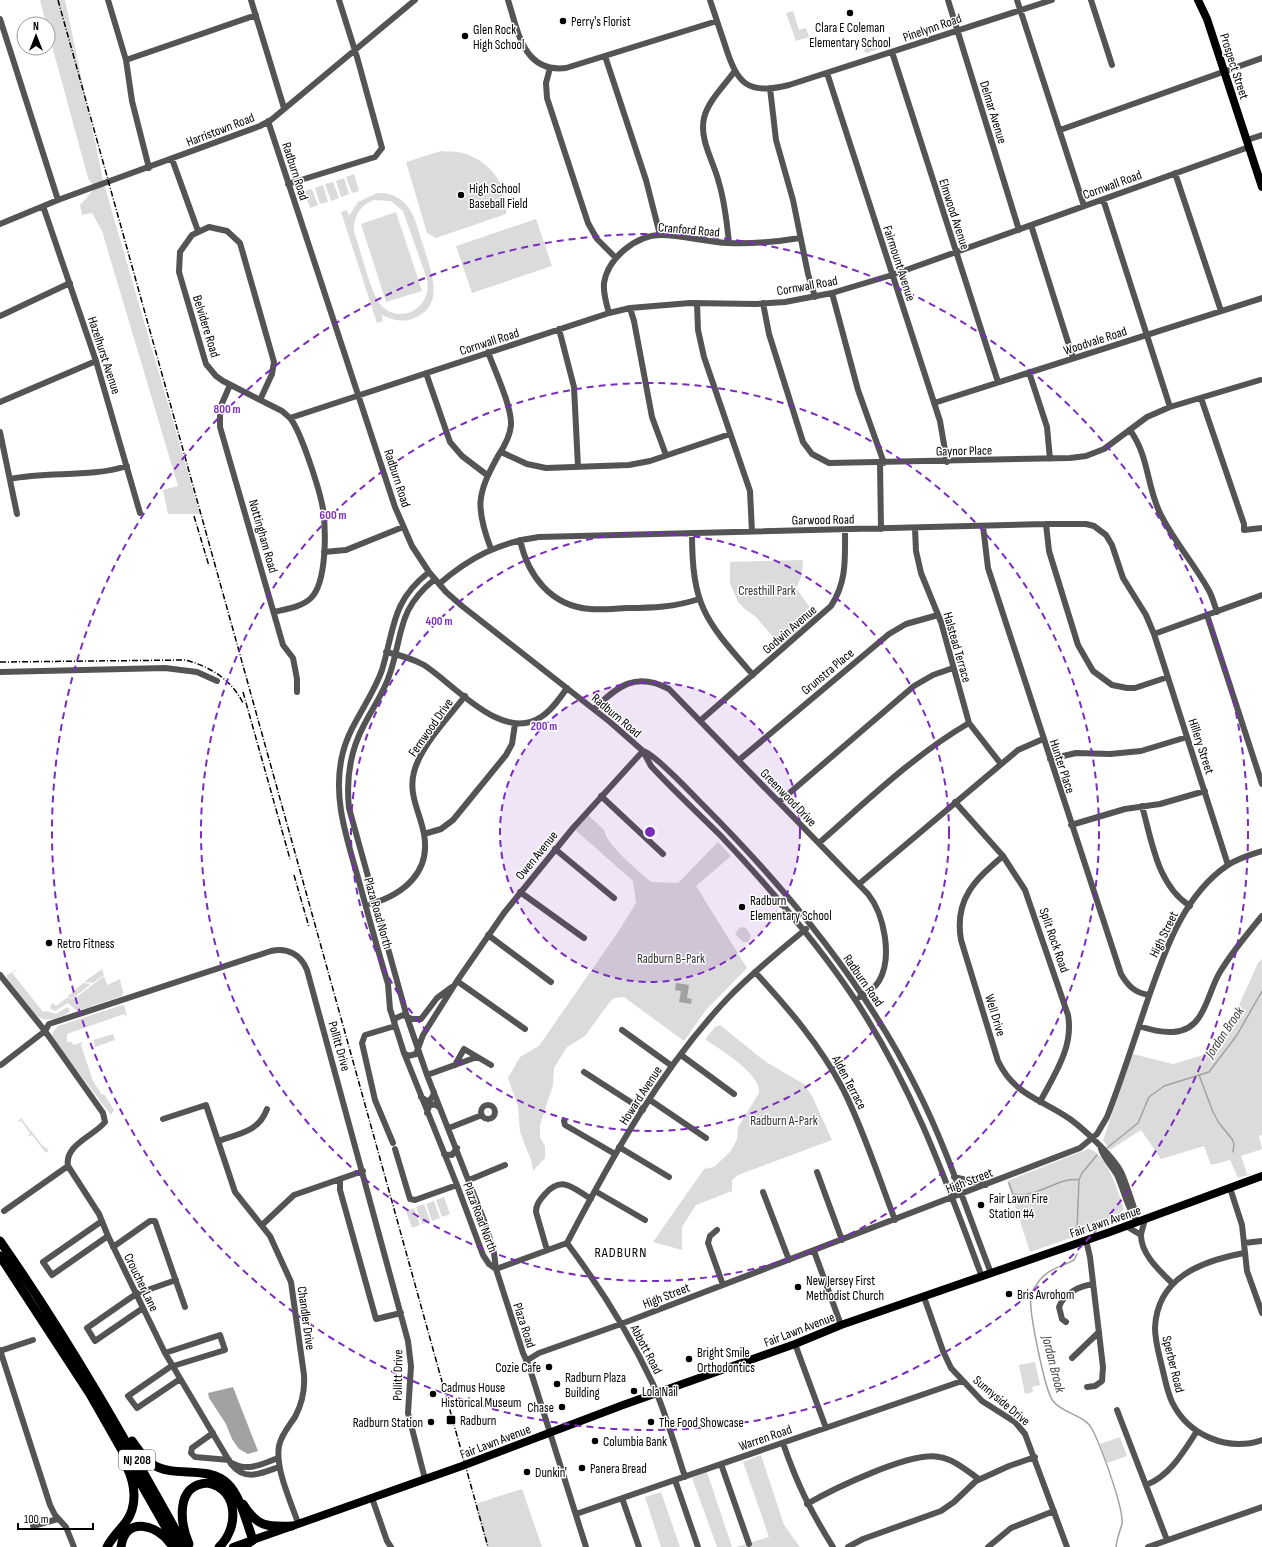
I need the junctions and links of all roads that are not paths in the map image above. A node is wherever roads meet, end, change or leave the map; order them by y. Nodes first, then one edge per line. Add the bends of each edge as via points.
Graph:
1 (108, 0) edge
2 (251, 0) edge
3 (339, 0) edge
4 (415, 0) edge
5 (508, 0) edge
6 (710, 0) edge
7 (948, 0) edge
8 (1018, 0) edge
9 (1052, 0) edge
10 (1091, 0) edge
11 (1198, 0) edge
12 (1021, 10) junction
13 (256, 15) junction
14 (0, 19) edge
15 (717, 21) junction
16 (958, 30) junction
17 (355, 50) junction
18 (892, 52) junction
19 (605, 56) junction
20 (1262, 58) edge
21 (126, 60) junction
22 (1112, 65) dead end
23 (550, 68) junction
24 (1224, 71) junction
25 (734, 72) junction
26 (827, 73) junction
27 (770, 88) junction
28 (284, 108) junction
29 (268, 121) junction
30 (1060, 130) junction
31 (1262, 135) edge
32 (1248, 143) junction
33 (172, 159) junction
34 (149, 168) junction
35 (1175, 173) junction
36 (288, 184) junction
37 (1262, 187) edge
38 (1103, 199) junction
39 (58, 200) junction
40 (43, 206) junction
41 (1084, 206) junction
42 (0, 224) edge
43 (1030, 226) junction
44 (198, 230) junction
45 (1019, 230) junction
46 (660, 235) junction
47 (800, 238) junction
48 (729, 243) junction
49 (956, 252) junction
50 (616, 258) junction
51 (892, 276) junction
52 (70, 283) junction
53 (832, 294) junction
54 (815, 297) junction
55 (1262, 298) edge
56 (697, 303) junction
57 (763, 304) junction
58 (630, 308) junction
59 (1221, 311) junction
60 (609, 312) junction
61 (0, 316) edge
62 (559, 329) junction
63 (1147, 335) junction
64 (488, 352) junction
65 (1073, 358) junction
66 (96, 361) junction
67 (1029, 372) junction
68 (426, 373) junction
69 (1260, 380) dead end
70 (998, 382) junction
71 (230, 385) junction
72 (358, 394) junction
73 (1201, 398) junction
74 (260, 400) junction
75 (0, 402) edge
76 (934, 403) junction
77 (1170, 407) junction
78 (290, 418) junction
79 (1130, 430) junction
80 (0, 432) edge
81 (730, 434) junction
82 (501, 452) junction
83 (666, 455) junction
84 (1050, 459) junction
85 (947, 462) junction
86 (882, 463) junction
87 (127, 466) junction
88 (578, 467) junction
89 (488, 475) junction
90 (10, 479) junction
91 (140, 513) dead end
92 (17, 514) dead end
93 (1046, 524) junction
94 (983, 526) junction
95 (403, 527) junction
96 (915, 528) junction
97 (1262, 528) edge
98 (881, 529) junction
99 (845, 530) junction
100 (752, 532) junction
101 (692, 533) junction
102 (520, 540) junction
103 (491, 549) junction
104 (324, 552) junction
105 (429, 572) junction
106 (435, 579) junction
107 (439, 584) junction
108 (1262, 595) edge
109 (699, 600) junction
110 (274, 612) junction
111 (1217, 612) junction
112 (938, 614) junction
113 (1207, 615) junction
114 (1154, 634) junction
115 (386, 652) junction
116 (395, 654) junction
117 (953, 668) junction
118 (0, 672) edge
119 (753, 675) junction
120 (1168, 677) junction
121 (217, 681) dead end
122 (568, 688) junction
123 (297, 692) dead end
124 (465, 696) junction
125 (594, 709) junction
126 (701, 720) junction
127 (968, 722) junction
128 (515, 724) junction
129 (1187, 737) junction
130 (1043, 739) junction
131 (643, 751) junction
132 (1050, 759) junction
133 (739, 760) junction
134 (1001, 764) junction
135 (340, 772) junction
136 (349, 772) junction
137 (1262, 784) edge
138 (1205, 791) junction
139 (601, 796) junction
140 (779, 802) junction
141 (955, 802) junction
142 (1142, 806) junction
143 (1071, 825) junction
144 (424, 834) junction
145 (819, 843) junction
146 (555, 849) junction
147 (1262, 851) edge
148 (663, 854) dead end
149 (1003, 856) junction
150 (1228, 865) junction
151 (859, 884) junction
152 (520, 892) junction
153 (614, 898) dead end
154 (374, 903) junction
155 (366, 906) junction
156 (1190, 906) junction
157 (1262, 916) edge
158 (810, 925) junction
159 (803, 931) junction
160 (488, 935) junction
161 (584, 938) dead end
162 (755, 972) junction
163 (0, 974) edge
164 (457, 981) junction
165 (551, 982) dead end
166 (1149, 995) junction
167 (863, 996) junction
168 (855, 1000) junction
169 (407, 1017) junction
170 (395, 1024) junction
171 (1139, 1026) junction
172 (525, 1028) dead end
173 (622, 1030) dead end
174 (45, 1031) junction
175 (418, 1050) junction
176 (404, 1052) junction
177 (680, 1055) junction
178 (477, 1057) junction
179 (1, 1065) dead end
180 (455, 1065) junction
181 (491, 1065) dead end
182 (672, 1066) junction
183 (584, 1072) dead end
184 (427, 1075) junction
185 (434, 1092) junction
186 (734, 1094) dead end
187 (421, 1097) junction
188 (650, 1100) junction
189 (1040, 1102) junction
190 (267, 1109) dead end
191 (440, 1109) junction
192 (643, 1110) junction
193 (427, 1113) junction
194 (482, 1115) dead end
195 (163, 1119) dead end
196 (564, 1122) dead end
197 (449, 1128) junction
198 (706, 1138) dead end
199 (1092, 1139) junction
200 (218, 1141) junction
201 (457, 1148) junction
202 (620, 1148) junction
203 (444, 1154) junction
204 (615, 1154) junction
205 (463, 1164) junction
206 (506, 1165) dead end
207 (68, 1166) junction
208 (451, 1169) junction
209 (363, 1171) junction
210 (817, 1172) dead end
211 (1262, 1176) edge
212 (669, 1177) dead end
213 (954, 1177) junction
214 (340, 1179) junction
215 (469, 1180) junction
216 (458, 1185) junction
217 (986, 1185) junction
218 (1230, 1188) junction
219 (595, 1191) junction
220 (763, 1192) dead end
221 (961, 1195) junction
222 (953, 1198) junction
223 (591, 1199) junction
224 (476, 1200) junction
225 (464, 1204) junction
226 (4, 1211) dead end
227 (1135, 1219) junction
228 (1145, 1219) junction
229 (645, 1220) dead end
230 (895, 1220) junction
231 (102, 1221) junction
232 (262, 1225) junction
233 (1126, 1226) junction
234 (717, 1230) dead end
235 (1141, 1235) junction
236 (108, 1236) junction
237 (842, 1240) junction
238 (1086, 1240) junction
239 (0, 1241) edge
240 (1262, 1241) edge
241 (568, 1243) junction
242 (1244, 1243) junction
243 (113, 1246) junction
244 (547, 1250) junction
245 (814, 1251) junction
246 (1244, 1253) junction
247 (0, 1256) edge
248 (789, 1260) junction
249 (496, 1269) junction
250 (990, 1273) junction
251 (982, 1276) junction
252 (176, 1280) junction
253 (1093, 1284) junction
254 (1173, 1284) junction
255 (723, 1285) junction
256 (136, 1294) junction
257 (924, 1297) junction
258 (185, 1307) dead end
259 (143, 1308) junction
260 (1262, 1312) edge
261 (401, 1313) junction
262 (1066, 1322) dead end
263 (621, 1324) junction
264 (841, 1325) junction
265 (1099, 1332) junction
266 (33, 1340) dead end
267 (796, 1344) junction
268 (0, 1350) edge
269 (165, 1353) junction
270 (1072, 1358) dead end
271 (526, 1361) junction
272 (173, 1367) junction
273 (88, 1374) junction
274 (180, 1379) junction
275 (962, 1381) junction
276 (1087, 1387) dead end
277 (656, 1393) junction
278 (1117, 1410) dead end
279 (105, 1419) junction
280 (826, 1428) junction
281 (1197, 1431) junction
282 (213, 1433) junction
283 (549, 1433) junction
284 (1262, 1440) edge
285 (783, 1443) junction
286 (1035, 1457) junction
287 (278, 1458) junction
288 (229, 1460) junction
289 (721, 1464) junction
290 (279, 1467) junction
291 (685, 1477) junction
292 (425, 1479) junction
293 (979, 1479) junction
294 (675, 1480) junction
295 (1146, 1485) junction
296 (233, 1489) junction
297 (372, 1498) junction
298 (622, 1498) junction
299 (807, 1504) junction
300 (1262, 1507) edge
301 (1054, 1511) junction
302 (576, 1514) junction
303 (58, 1519) junction
304 (295, 1524) junction
305 (33, 1526) dead end
306 (253, 1540) junction
307 (1167, 1540) junction
308 (749, 1544) dead end
309 (74, 1547) edge
310 (108, 1547) edge
311 (121, 1547) edge
312 (173, 1547) edge
313 (177, 1547) edge
314 (185, 1547) edge
315 (190, 1547) edge
316 (219, 1547) edge
317 (233, 1547) edge
318 (243, 1547) edge
319 (390, 1547) edge
320 (586, 1547) edge
321 (639, 1547) edge
322 (698, 1547) edge
323 (833, 1547) edge
324 (848, 1547) edge
325 (988, 1547) edge
326 (1067, 1547) edge
327 (1148, 1547) edge

1 - 21 street
2 - 13 street
3 - 17 street
4 - 17 street, Harristown Road
5 - 23 street via 527,52 537,62
6 - 15 street
7 - 16 street, Delmar Avenue
8 - 12 street
9 - 12 street, Pinelynn Road
10 - 22 street
11 - 24 main road, Prospect Street
12 - 16 street, Pinelynn Road
12 - 30 street
13 - 21 street
13 - 28 street
14 - 39 street
15 - 19 street
15 - 25 street
16 - 18 street, Pinelynn Road
16 - 45 street, Delmar Avenue
17 - 28 street, Harristown Road
17 - 36 street via 382,143 381,152 375,157
18 - 26 street, Pinelynn Road
18 - 49 street, Elmwood Avenue
19 - 23 street via 566,68
19 - 46 street via 646,180
20 - 24 street
21 - 34 street via 132,101
23 - 50 street via 546,83 547,98 588,223 597,240
24 - 30 street
24 - 32 main road, Prospect Street
25 - 27 street, Pinelynn Road via 749,85
25 - 48 street via 710,103 703,126 705,142 724,201
26 - 27 street, Pinelynn Road
26 - 51 street, Fairmount Avenue
27 - 47 street via 776,140 793,200
28 - 29 street, Harristown Road
29 - 33 street, Harristown Road via 252,130
29 - 36 street, Radburn Road
30 - 41 street
31 - 32 street, Cornwall Road
32 - 35 street, Cornwall Road
32 - 37 main road, Prospect Street
33 - 34 street, Harristown Road
33 - 44 street
34 - 39 street, Harristown Road
35 - 38 street, Cornwall Road
35 - 59 street
36 - 72 street, Radburn Road
38 - 41 street, Cornwall Road
38 - 63 street
39 - 40 street, Harristown Road
40 - 42 street, Harristown Road
40 - 52 street, Hazelhurst Avenue
41 - 43 street, Cornwall Road
43 - 45 street, Cornwall Road
43 - 65 street
44 - 71 street, Belvidere Road via 183,246 179,258 179,272 206,364 216,376
44 - 74 street via 209,227 222,229 232,234 240,243 274,362 272,374
45 - 49 street, Cornwall Road
46 - 48 street, Cranford Road
46 - 50 street, Cranford Road via 637,242
47 - 48 street, Cranford Road via 761,243
47 - 54 street
49 - 51 street, Cornwall Road
49 - 70 street, Elmwood Avenue
50 - 60 street, Cranford Road via 604,281 604,295
51 - 53 street, Cornwall Road
51 - 76 street, Fairmount Avenue
52 - 61 street
52 - 66 street, Hazelhurst Avenue
53 - 54 street, Cornwall Road
53 - 86 street via 858,390
54 - 57 street, Cornwall Road
55 - 59 street, Woodvale Road
56 - 57 street, Cornwall Road
56 - 58 street, Cornwall Road
56 - 81 street via 701,344
57 - 86 street, Gaynor Place via 769,334 800,436 807,448 817,458 829,463
58 - 60 street, Cornwall Road
58 - 83 street via 652,417
59 - 63 street, Woodvale Road
60 - 62 street, Cornwall Road
62 - 64 street, Cornwall Road
62 - 88 street via 574,387
63 - 65 street, Woodvale Road
63 - 77 street
64 - 68 street, Cornwall Road
64 - 82 street via 511,418 510,433
65 - 67 street, Woodvale Road
66 - 75 street
66 - 87 street, Hazelhurst Avenue
67 - 70 street, Woodvale Road
67 - 84 street via 1046,427
68 - 72 street, Cornwall Road
68 - 89 street via 450,442 462,456
69 - 73 street, Gaynor Place
70 - 76 street, Woodvale Road
71 - 74 street, Belvidere Road
71 - 110 street, Nottingham Road via 220,408 220,427
72 - 78 street
72 - 95 street, Radburn Road
73 - 77 street, Gaynor Place
73 - 97 street via 1244,530
74 - 78 street, Belvidere Road
76 - 85 street, Fairmount Avenue via 943,434
77 - 79 street, Gaynor Place via 1147,417
78 - 104 street via 298,429 322,508
79 - 84 street, Gaynor Place via 1111,445 1095,453 1076,458
79 - 111 street via 1142,449 1158,509 1209,590
80 - 90 street
81 - 83 street
81 - 100 street via 750,491
82 - 88 street via 537,466
82 - 89 street
83 - 88 street via 634,465
84 - 85 street, Gaynor Place
85 - 86 street, Gaynor Place
86 - 98 street
87 - 90 street via 98,472 39,474
87 - 91 street, Hazelhurst Avenue
89 - 103 street via 480,497 480,513
90 - 92 street
93 - 94 street, Garwood Road
93 - 114 street, Garwood Road via 1086,524 1094,526 1106,535 1123,578 1146,615
93 - 120 street via 1049,551 1078,645 1094,671 1112,685 1127,688 1135,688
94 - 96 street, Garwood Road
94 - 130 street, Hunter Place via 988,568
95 - 104 street via 346,550
95 - 105 street, Radburn Road
96 - 98 street, Garwood Road
96 - 112 street, Halstead Terrace via 918,562
98 - 99 street, Garwood Road
99 - 100 street, Garwood Road
99 - 119 street, Godwin Avenue via 845,571 836,598 825,612
100 - 101 street, Garwood Road
101 - 102 street, Garwood Road via 550,536
101 - 109 street via 693,567
102 - 103 street, Garwood Road
102 - 109 street via 524,558 537,581 552,594 572,605 591,609 657,608 680,606
103 - 107 street, Garwood Road via 464,564
104 - 110 street via 318,584 310,598 302,604
105 - 106 street, Radburn Road
105 - 115 street, Plaza Road North via 410,589 399,606
106 - 107 street, Radburn Road
106 - 116 street, Plaza Road North via 420,591 408,610
107 - 122 street, Radburn Road via 462,606
108 - 111 street
109 - 119 street via 714,630
110 - 123 street, Nottingham Road via 283,644 293,658
111 - 113 street
112 - 117 street, Halstead Terrace
112 - 133 street, Grunstra Place via 906,624 889,634
113 - 114 street
113 - 137 street
114 - 120 street, Hillery Street
115 - 116 street
115 - 135 street, Plaza Road North via 376,685 348,737
116 - 124 street via 424,665
116 - 136 street, Plaza Road North via 384,689 357,740
117 - 127 street, Halstead Terrace
117 - 140 street via 933,675 914,686
118 - 121 street via 165,668 197,672
119 - 126 street, Godwin Avenue
120 - 129 street, Hillery Street
122 - 125 street, Radburn Road
122 - 128 street via 541,718
124 - 128 street via 494,718
124 - 144 street, Fernwood Drive via 425,749 414,771 412,796
125 - 126 street, Greenwood Drive via 618,688 633,682 648,681 669,689
125 - 131 street, Radburn Road
126 - 133 street, Greenwood Drive
127 - 134 street, Halstead Terrace
127 - 145 street via 910,764
128 - 144 street via 512,744 506,755 453,820 441,829
129 - 132 street via 1141,751 1110,754 1076,753
129 - 138 street, Hillery Street
130 - 132 street, Hunter Place
130 - 134 street via 1022,747
131 - 139 street, Owen Avenue
131 - 158 street, Radburn Road via 649,753 722,825
131 - 159 street, Radburn Road via 651,766 741,858
132 - 143 street, Hunter Place
133 - 140 street, Greenwood Drive
134 - 141 street
135 - 136 street
135 - 155 street, Plaza Road North via 341,814
136 - 154 street, Plaza Road North via 349,808
138 - 142 street via 1160,804
138 - 150 street, Hillery Street
139 - 146 street, Owen Avenue
139 - 148 street
140 - 145 street, Greenwood Drive
141 - 149 street, Split Rock Road
141 - 151 street
142 - 143 street via 1107,813
142 - 156 street via 1166,881 1175,895
143 - 166 street, Hunter Place via 1120,974 1134,991
144 - 154 street, Fernwood Drive via 423,858 412,881 401,892
145 - 151 street, Greenwood Drive
146 - 152 street, Owen Avenue
146 - 153 street
147 - 150 street, High Street
149 - 189 street, Split Rock Road via 1025,890 1070,1024 1067,1047
149 - 189 street, Well Drive via 981,875 970,889 960,914 960,934 1002,1070 1020,1090
150 - 156 street, High Street
151 - 167 street, Greenwood Drive via 877,908 885,937 885,960 879,980
152 - 160 street, Owen Avenue
152 - 161 street
154 - 155 street, Fernwood Drive
154 - 169 street, Plaza Road North
155 - 170 street, Plaza Road North via 388,984 389,1003
156 - 166 street, High Street via 1170,938
157 - 171 street via 1229,958 1201,1014 1191,1025 1166,1033
158 - 159 street, Howard Avenue
158 - 167 street, Radburn Road
159 - 162 street, Howard Avenue
159 - 168 street, Radburn Road
160 - 164 street, Owen Avenue
160 - 165 street
162 - 177 street, Howard Avenue via 726,1000
162 - 230 street, Alden Terrace via 797,1021 834,1074 857,1119
163 - 174 street
164 - 169 street, Owen Avenue via 437,998 424,1017 418,1020
164 - 172 street
164 - 175 street, Owen Avenue via 423,1035
166 - 171 street, High Street
167 - 168 street, Greenwood Drive
167 - 213 street, Radburn Road via 917,1089
168 - 222 street, Radburn Road via 909,1093
169 - 170 street via 400,1015
169 - 175 street, Plaza Road North
170 - 176 street, Plaza Road North
170 - 216 street via 365,1035 362,1043 375,1100 394,1146 410,1199 415,1200
171 - 199 street, High Street via 1107,1117
173 - 182 street
174 - 179 street, Pollitt Drive
174 - 207 street via 104,1112 105,1122 71,1150 67,1157
174 - 209 street, Pollitt Drive via 48,1024 252,957 278,950 291,952 301,959 307,970
175 - 176 street via 411,1056
175 - 184 street, Plaza Road North
176 - 187 street, Plaza Road North
177 - 182 street, Howard Avenue
177 - 186 street
178 - 180 street
178 - 180 street via 464,1049
178 - 181 street
180 - 184 street
182 - 188 street, Howard Avenue
183 - 192 street
184 - 185 street, Plaza Road North
185 - 187 street via 430,1100
185 - 191 street, Plaza Road North
187 - 193 street, Plaza Road North
188 - 192 street, Howard Avenue
188 - 198 street
189 - 199 street, Well Drive via 1071,1120
190 - 200 street via 262,1121 253,1129
191 - 193 street via 431,1104
191 - 197 street, Plaza Road North
192 - 202 street, Howard Avenue
193 - 203 street, Plaza Road North
194 - 197 street
195 - 200 street, Chandler Drive via 206,1105
196 - 204 street via 565,1125
197 - 201 street, Plaza Road North
199 - 217 street, High Street via 1066,1155
199 - 227 street, Well Drive via 1117,1175 1130,1213
200 - 232 street, Chandler Drive via 235,1192
201 - 203 street via 452,1155
201 - 205 street, Plaza Road North
202 - 204 street, Howard Avenue
202 - 212 street
203 - 208 street, Plaza Road North
204 - 219 street, Howard Avenue
205 - 208 street via 454,1161
205 - 215 street, Plaza Road North
206 - 215 street
207 - 226 street
207 - 231 street, Croucher Lane
208 - 216 street, Plaza Road North
209 - 214 street
209 - 261 street, Pollitt Drive
210 - 237 street
211 - 218 main road, Fair Lawn Avenue
213 - 217 street
213 - 221 street, Radburn Road
214 - 232 street via 294,1195
214 - 261 street via 340,1190 376,1319
215 - 224 street, Plaza Road North
216 - 225 street, Plaza Road North
217 - 221 street, High Street
218 - 228 main road, Fair Lawn Avenue
218 - 242 street via 1242,1225
219 - 223 street, Howard Avenue
219 - 229 street
220 - 248 street
221 - 222 street, High Street
221 - 250 street, Radburn Road
222 - 230 street, High Street
222 - 251 street, Radburn Road
223 - 241 street, Howard Avenue
223 - 244 street via 565,1184 552,1186 540,1200 536,1212
224 - 225 street
224 - 249 street, Plaza Road North via 492,1246
225 - 249 street, Plaza Road North via 483,1255 488,1264
227 - 228 main road, Fair Lawn Avenue
227 - 233 main road, Fair Lawn Avenue
228 - 235 street
230 - 237 street, High Street
231 - 236 street, Croucher Lane
231 - 236 street via 43,1262 52,1275
232 - 287 street, Chandler Drive via 290,1282 304,1380 301,1403 282,1436
233 - 235 street
233 - 238 main road, Fair Lawn Avenue
234 - 255 street via 710,1236 708,1243
235 - 254 street via 1152,1261
236 - 243 street, Croucher Lane
237 - 245 street, High Street
238 - 250 main road, Fair Lawn Avenue
238 - 253 street
239 - 273 highway, NJ 208
240 - 242 street
241 - 244 street
241 - 263 street, Abbott Road
242 - 246 street
243 - 252 street via 150,1221 155,1221
243 - 256 street, Croucher Lane
244 - 249 street
245 - 248 street, High Street
245 - 264 street
246 - 254 street, Sperber Road via 1198,1266
246 - 260 street via 1250,1282
247 - 279 highway, NJ 208 via 60,1345
248 - 255 street, High Street
249 - 271 street, Plaza Road
250 - 251 main road, Fair Lawn Avenue
251 - 257 main road, Fair Lawn Avenue
252 - 256 street
252 - 258 street
253 - 262 street via 1079,1287 1062,1302 1059,1307
253 - 265 street
254 - 281 street, Sperber Road via 1158,1310 1156,1338 1172,1402 1182,1417
255 - 263 street, High Street
256 - 259 street, Croucher Lane
256 - 259 street via 86,1328 95,1341
257 - 264 main road, Fair Lawn Avenue
257 - 275 street, Sunnyside Drive via 946,1360
259 - 269 street, Croucher Lane
261 - 292 street, Pollitt Drive via 410,1354 409,1422
263 - 271 street, High Street via 539,1353
263 - 277 street, Abbott Road
264 - 267 main road, Fair Lawn Avenue
265 - 270 street
265 - 276 street via 1102,1381 1095,1386
266 - 268 street
267 - 277 main road, Fair Lawn Avenue
267 - 280 street
268 - 303 street via 50,1505
269 - 272 street, Croucher Lane
269 - 272 street via 220,1335 225,1350
271 - 283 street, Plaza Road
272 - 274 street, Croucher Lane
272 - 274 street via 128,1396 137,1408
273 - 296 highway via 142,1455 151,1464 170,1470 217,1477
273 - 314 highway, NJ 208
274 - 282 street, Croucher Lane
275 - 280 street, Warren Road
275 - 286 street, Sunnyside Drive via 986,1404 1021,1428
277 - 283 main road, Fair Lawn Avenue
277 - 291 street, Abbott Road
278 - 295 street
279 - 310 highway via 128,1470 134,1497 129,1518
279 - 313 highway, NJ 208
280 - 285 street, Warren Road
281 - 284 street, Sperber Road via 1232,1444
281 - 295 street via 1165,1474
282 - 288 street, Croucher Lane
282 - 288 street via 192,1448 191,1453 195,1457
283 - 292 main road, Fair Lawn Avenue
283 - 302 street, Plaza Road
285 - 289 street, Warren Road
285 - 299 street
286 - 293 street
286 - 301 street, Sunnyside Drive
287 - 288 street via 251,1467 241,1467
287 - 290 street, Chandler Drive
288 - 290 street, Croucher Lane via 238,1471 247,1475
289 - 291 street, Warren Road
289 - 308 street
290 - 304 street, Chandler Drive
291 - 294 street, Warren Road
292 - 297 main road, Fair Lawn Avenue
293 - 299 street via 947,1459 924,1456 861,1477
293 - 324 street via 941,1511 863,1538
294 - 298 street, Warren Road
294 - 322 street
295 - 307 street
296 - 304 highway via 248,1513 257,1521 269,1526
296 - 306 highway
297 - 304 main road, Fair Lawn Avenue
297 - 319 street
298 - 302 street, Warren Road
298 - 321 street
299 - 323 street
300 - 307 street
301 - 325 street via 1011,1528
301 - 326 street, Sunnyside Drive
302 - 320 street, Plaza Road
303 - 305 street
303 - 309 street via 66,1527
304 - 306 main road, Fair Lawn Avenue
306 - 317 main road, Fair Lawn Avenue
306 - 318 highway
307 - 327 street
311 - 312 highway via 127,1534 142,1526 158,1531
315 - 316 highway via 182,1522 184,1501 193,1487 208,1483 223,1490 230,1500 233,1512 230,1532

